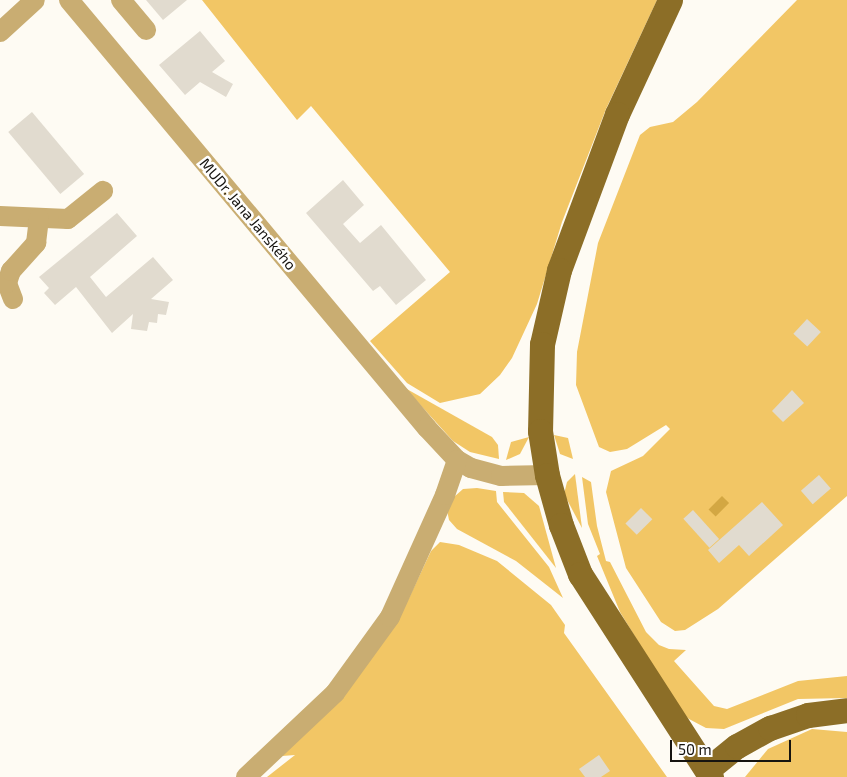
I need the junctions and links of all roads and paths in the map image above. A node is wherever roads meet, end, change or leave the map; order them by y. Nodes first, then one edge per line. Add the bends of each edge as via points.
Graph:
1 (35, 0) edge
2 (70, 0) edge
3 (121, 0) edge
4 (670, 0) edge
5 (146, 30) dead end
6 (0, 32) edge
7 (103, 191) dead end
8 (0, 216) edge
9 (39, 218) junction
10 (13, 299) dead end
11 (458, 460) junction
12 (547, 474) junction
13 (841, 714) edge
14 (709, 773) edge
15 (246, 777) edge

1 - 6 street
2 - 11 street, MUDr. Jana Janského via 427,428
3 - 5 street
4 - 12 main road via 617,114 558,270 542,344 540,432
7 - 9 street via 68,219
8 - 9 street
9 - 10 street via 36,243 11,271 7,283
11 - 12 street via 471,468 502,476
11 - 15 street via 390,617 335,693
12 - 14 main road via 561,525 580,574
13 - 14 main road via 808,715 770,728 738,746

